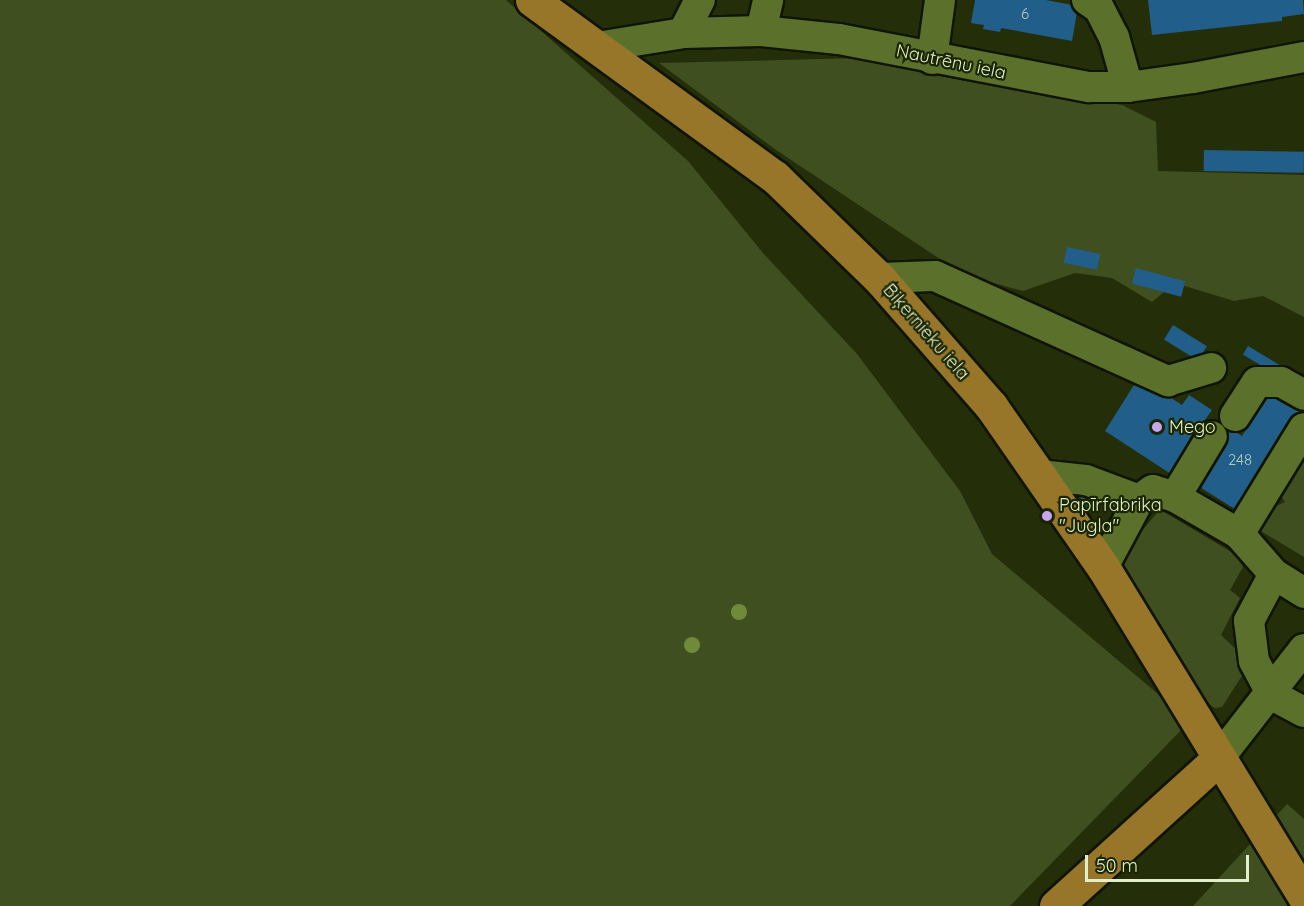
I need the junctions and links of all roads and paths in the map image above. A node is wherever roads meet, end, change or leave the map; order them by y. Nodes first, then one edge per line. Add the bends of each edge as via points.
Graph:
1 (532, 0) edge
2 (700, 0) edge
3 (768, 0) edge
4 (940, 0) edge
5 (1087, 0) edge
6 (761, 31) junction
7 (683, 33) junction
8 (597, 47) junction
9 (1304, 57) edge
10 (932, 59) junction
11 (1128, 87) junction
12 (879, 278) junction
13 (1211, 368) dead end
14 (1304, 395) edge
15 (1235, 416) dead end
16 (1304, 428) edge
17 (1212, 436) dead end
18 (1039, 475) junction
19 (1175, 497) junction
20 (1139, 500) junction
21 (1239, 534) junction
22 (1103, 567) junction
23 (1274, 574) junction
24 (1304, 593) edge
25 (1304, 649) edge
26 (1272, 695) junction
27 (1304, 712) edge
28 (1219, 758) junction
29 (1304, 896) edge
30 (1056, 906) edge

1 - 8 main road, Biķernieku iela
2 - 7 street
3 - 6 street
4 - 10 street
5 - 11 street via 1099,8 1114,37
6 - 7 street, Nautrēnu iela
6 - 10 street, Nautrēnu iela via 839,39
7 - 8 street, Nautrēnu iela
8 - 12 main road, Biķernieku iela via 775,177
9 - 11 street, Nautrēnu iela
10 - 11 street, Nautrēnu iela via 1062,85
12 - 13 street via 935,276 1168,381
12 - 18 main road, Biķernieku iela via 991,406
14 - 15 street via 1281,382 1257,382
16 - 21 street
17 - 19 street
18 - 20 street via 1086,480
18 - 22 main road, Biķernieku iela
19 - 20 street via 1153,490
19 - 21 street
20 - 22 street
21 - 23 street
22 - 28 main road, Biķernieku iela
23 - 24 street
23 - 26 street via 1249,621 1254,661
25 - 26 street
26 - 27 street
26 - 28 street
28 - 29 main road, Biķernieku iela
28 - 30 main road

